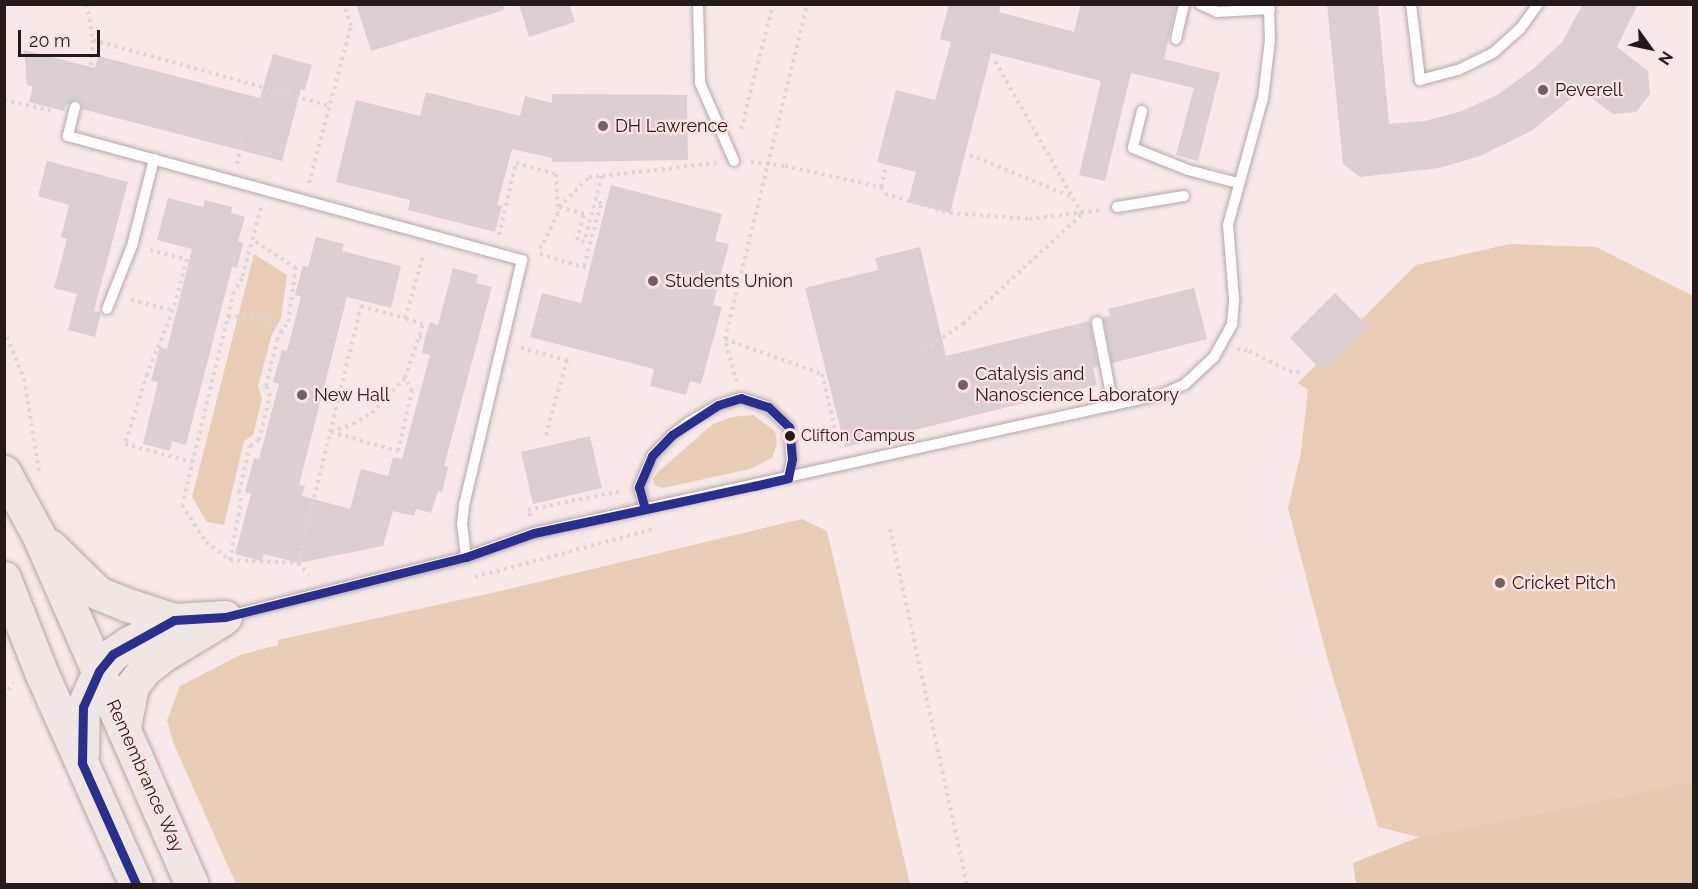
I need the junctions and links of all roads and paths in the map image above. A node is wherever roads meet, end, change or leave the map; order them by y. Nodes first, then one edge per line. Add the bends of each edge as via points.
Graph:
1 (87, 4) edge
2 (345, 4) edge
3 (698, 4) edge
4 (773, 4) edge
5 (807, 4) edge
6 (1184, 4) edge
7 (1200, 4) edge
8 (1411, 4) edge
9 (1538, 4) edge
10 (1270, 7) edge
11 (1176, 39) dead end
12 (93, 40) junction
13 (995, 61) dead end
14 (91, 67) dead end
15 (4, 100) edge
16 (330, 106) junction
17 (74, 111) joint
18 (1142, 111) dead end
19 (242, 139) dead end
20 (970, 155) dead end
21 (154, 159) junction
22 (734, 160) joint
23 (704, 164) dead end
24 (766, 164) junction
25 (886, 165) dead end
26 (602, 176) junction
27 (234, 180) junction
28 (1238, 183) junction
29 (881, 187) junction
30 (265, 189) junction
31 (596, 196) junction
32 (1184, 196) dead end
33 (1076, 198) junction
34 (304, 201) junction
35 (559, 207) junction
36 (1117, 207) dead end
37 (1102, 209) dead end
38 (1082, 214) junction
39 (429, 235) junction
40 (253, 240) junction
41 (132, 246) junction
42 (534, 252) junction
43 (495, 253) junction
44 (522, 260) junction
45 (584, 266) junction
46 (589, 269) dead end
47 (112, 296) junction
48 (107, 309) dead end
49 (173, 310) junction
50 (231, 317) junction
51 (405, 318) junction
52 (1097, 322) dead end
53 (4, 330) edge
54 (280, 330) junction
55 (419, 337) junction
56 (425, 338) dead end
57 (724, 339) junction
58 (1222, 345) junction
59 (518, 347) dead end
60 (924, 350) dead end
61 (1304, 372) dead end
62 (405, 378) junction
63 (741, 398) junction
64 (1113, 405) junction
65 (330, 432) junction
66 (545, 439) dead end
67 (840, 452) dead end
68 (192, 462) junction
69 (4, 472) edge
70 (40, 474) dead end
71 (788, 478) junction
72 (639, 488) junction
73 (645, 509) junction
74 (528, 510) dead end
75 (661, 527) dead end
76 (890, 529) dead end
77 (38, 534) junction
78 (466, 557) junction
79 (230, 560) junction
80 (298, 563) junction
81 (319, 573) dead end
82 (309, 575) junction
83 (4, 578) edge
84 (297, 578) dead end
85 (465, 579) dead end
86 (225, 617) junction
87 (174, 620) junction
88 (99, 670) junction
89 (124, 727) junction
90 (82, 763) junction
91 (968, 884) edge
92 (136, 885) edge
93 (192, 885) edge

1 - 12 path
2 - 16 path via 351,26
3 - 22 lane via 700,83
4 - 22 path
5 - 24 path
6 - 11 lane
7 - 10 lane via 1218,12
8 - 9 lane via 1420,80 1458,70 1493,53 1520,29
10 - 28 lane via 1263,98
12 - 14 path
12 - 16 path
13 - 33 path
15 - 17 path
16 - 34 path
17 - 21 lane via 68,136
18 - 28 lane via 1132,148 1188,170
19 - 27 path
20 - 33 path
21 - 27 lane
21 - 41 lane
23 - 26 path
24 - 29 path
24 - 57 path
25 - 29 path
26 - 31 path
26 - 35 path via 589,177
27 - 30 lane
28 - 58 lane via 1228,225 1234,299 1232,324
29 - 38 path via 885,194 950,213 1029,219
30 - 34 lane
30 - 40 path
31 - 35 path via 584,242 577,240 584,214
31 - 45 path via 601,204
32 - 36 lane
33 - 38 path
34 - 39 lane
35 - 42 path via 542,246
35 - 43 path via 556,174 516,164
37 - 38 path
38 - 60 path via 963,324
39 - 43 lane
39 - 51 path
40 - 50 path via 234,292
40 - 54 path via 296,268 288,322
41 - 47 lane
41 - 49 path via 187,259
42 - 44 path
42 - 45 path
43 - 44 lane
44 - 78 lane via 464,505
45 - 46 path
47 - 48 lane
47 - 49 path
49 - 68 path via 125,444
50 - 54 path via 263,315
50 - 68 path
51 - 55 path via 423,324
51 - 65 path via 361,306
52 - 64 lane
53 - 70 path via 24,379
54 - 79 path via 266,386 270,396 262,429 259,440 250,446 239,492
55 - 56 path
55 - 62 path
57 - 63 path
57 - 67 path via 822,374
58 - 61 path via 1249,351 1289,371
58 - 64 lane via 1185,384 1163,394
59 - 66 path via 567,360
62 - 65 path via 372,413
62 - 65 path via 412,391 398,451
63 - 71 lane via 768,407 789,427 792,459
63 - 72 lane via 718,405 672,435 652,456
64 - 71 lane
65 - 80 path
68 - 79 path via 182,504 206,542
69 - 77 highway, Remembrance Way
71 - 73 lane
72 - 73 lane
72 - 74 path
73 - 78 lane via 534,533
75 - 85 path
76 - 91 path
77 - 87 highway via 98,592
77 - 88 highway, Remembrance Way
78 - 86 lane
79 - 80 path
80 - 82 path
81 - 82 path
82 - 84 path
83 - 90 highway
86 - 87 highway
86 - 89 highway via 144,670 132,687
87 - 88 highway via 129,643
88 - 89 highway, Remembrance Way
88 - 90 highway via 83,707
89 - 93 highway, Remembrance Way
90 - 92 highway

